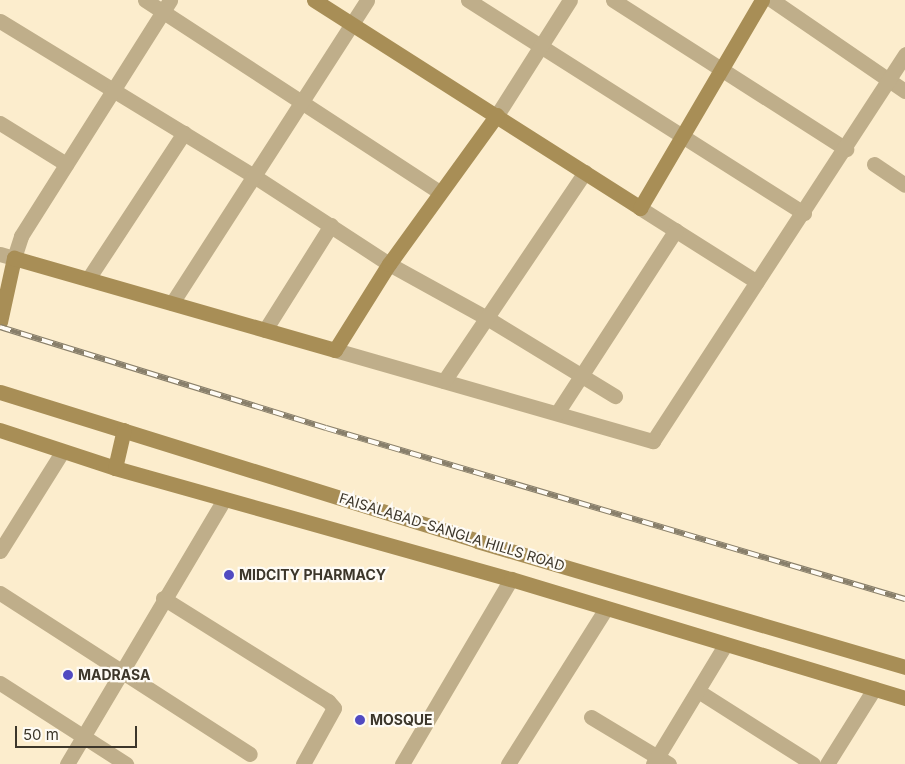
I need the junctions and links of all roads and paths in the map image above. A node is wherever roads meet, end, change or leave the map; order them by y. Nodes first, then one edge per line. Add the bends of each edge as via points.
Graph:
1 (145, 0) edge
2 (314, 0) edge
3 (368, 0) edge
4 (468, 0) edge
5 (570, 0) edge
6 (613, 0) edge
7 (762, 0) edge
8 (772, 0) edge
9 (167, 6) edge
10 (0, 21) edge
11 (352, 24) junction
12 (542, 47) junction
13 (905, 54) edge
14 (721, 69) junction
15 (889, 80) junction
16 (114, 90) junction
17 (905, 91) edge
18 (301, 104) junction
19 (497, 115) junction
20 (0, 123) edge
21 (184, 133) junction
22 (682, 135) junction
23 (846, 149) junction
24 (66, 164) junction
25 (874, 164) dead end
26 (585, 172) junction
27 (254, 176) junction
28 (905, 184) edge
29 (439, 192) junction
30 (640, 208) junction
31 (804, 214) junction
32 (331, 224) junction
33 (676, 230) junction
34 (7, 256) edge
35 (389, 264) junction
36 (88, 279) junction
37 (758, 282) junction
38 (172, 303) junction
39 (487, 318) junction
40 (0, 322) edge
41 (265, 330) junction
42 (335, 350) junction
43 (582, 375) junction
44 (444, 381) junction
45 (0, 392) edge
46 (615, 396) dead end
47 (557, 413) junction
48 (0, 430) edge
49 (124, 430) junction
50 (62, 452) junction
51 (115, 468) junction
52 (224, 500) junction
53 (0, 551) edge
54 (511, 580) junction
55 (0, 593) edge
56 (163, 598) junction
57 (605, 610) junction
58 (725, 645) junction
59 (905, 667) edge
60 (121, 671) junction
61 (0, 683) edge
62 (874, 689) junction
63 (698, 691) junction
64 (905, 698) edge
65 (591, 717) dead end
66 (83, 736) junction
67 (250, 754) dead end
68 (660, 762) edge
69 (67, 764) edge
70 (126, 764) edge
71 (302, 764) edge
72 (402, 764) edge
73 (508, 764) edge
74 (813, 764) edge
75 (827, 764) edge

1 - 9 street
2 - 11 main road
3 - 11 street
4 - 12 street
5 - 12 street
6 - 14 street
7 - 14 main road
8 - 15 street
9 - 16 street
9 - 18 street
10 - 16 street
11 - 18 street
11 - 19 main road
12 - 19 street
12 - 22 street
13 - 15 street
14 - 22 main road
14 - 23 street
15 - 17 street
15 - 23 street
16 - 21 street
16 - 24 street
18 - 27 street
18 - 29 street
19 - 26 main road
19 - 29 main road
20 - 24 street
21 - 27 street
21 - 36 street
22 - 30 main road
22 - 31 street
23 - 31 street
24 - 34 street
25 - 28 street
26 - 30 main road
26 - 39 street
27 - 32 street
27 - 38 street
29 - 35 main road
30 - 33 street
31 - 37 street
32 - 35 street
32 - 41 street
33 - 37 street
33 - 43 street
34 - 36 main road
34 - 40 main road
35 - 39 street
35 - 42 main road
36 - 38 main road
37 - 47 street via 653,441
38 - 41 main road
39 - 43 street
39 - 44 street
41 - 42 main road
42 - 44 street
43 - 46 street
43 - 47 street
44 - 47 street
45 - 49 main road, FAISALABAD-SANGLA HILLS ROAD
48 - 50 main road, FAISALABAD-SANGLA HILLS ROAD
49 - 51 main road
49 - 59 main road, FAISALABAD-SANGLA HILLS ROAD via 477,541
50 - 51 main road, FAISALABAD-SANGLA HILLS ROAD
50 - 53 street
51 - 52 main road, FAISALABAD-SANGLA HILLS ROAD
52 - 54 main road, FAISALABAD-SANGLA HILLS ROAD
52 - 56 street
54 - 57 main road, FAISALABAD-SANGLA HILLS ROAD
54 - 72 street
55 - 60 street
56 - 60 street
56 - 71 street via 328,701 334,708
57 - 58 main road, FAISALABAD-SANGLA HILLS ROAD
57 - 73 street
58 - 62 main road, FAISALABAD-SANGLA HILLS ROAD
58 - 63 street
60 - 66 street
60 - 67 street
61 - 66 street
62 - 64 main road, FAISALABAD-SANGLA HILLS ROAD
62 - 75 street
63 - 68 street
63 - 74 street
65 - 68 street
66 - 69 street
66 - 70 street

